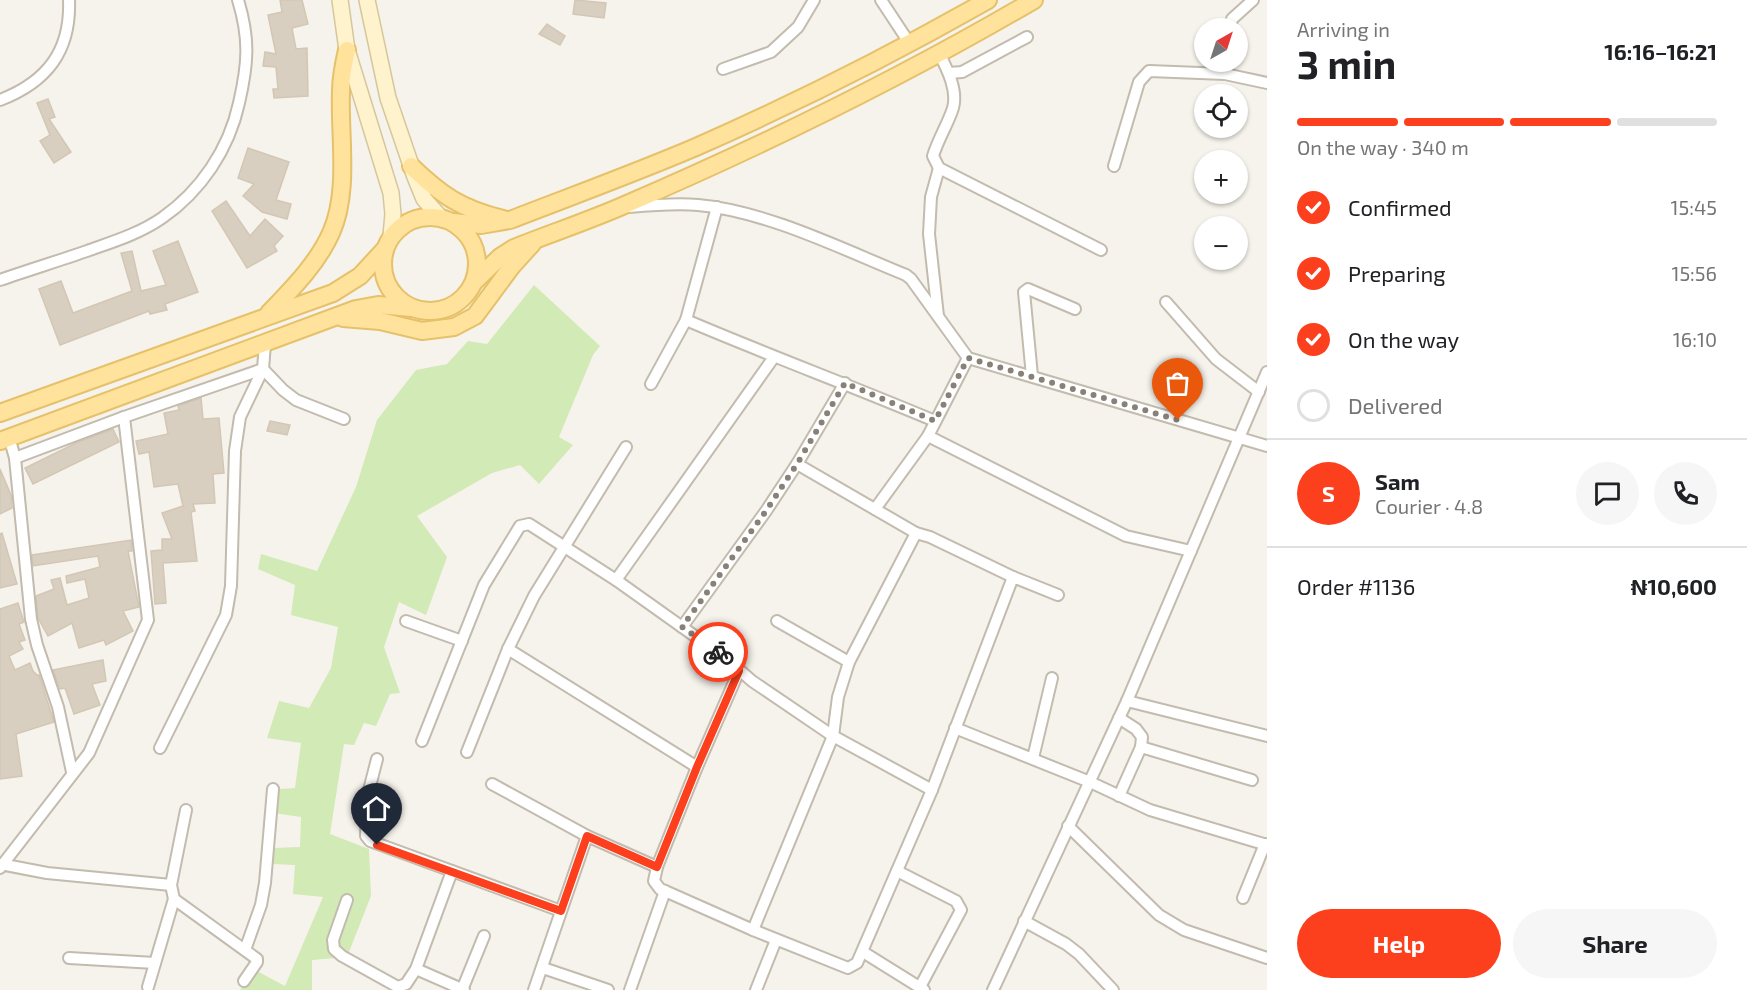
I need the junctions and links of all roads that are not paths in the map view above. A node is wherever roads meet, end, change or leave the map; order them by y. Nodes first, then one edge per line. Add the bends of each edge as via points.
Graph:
1 (69, 0) edge
2 (238, 0) edge
3 (340, 0) edge
4 (367, 0) edge
5 (814, 0) edge
6 (881, 0) edge
7 (988, 0) edge
8 (1034, 0) edge
9 (1253, 0) edge
10 (1233, 18) edge
11 (1027, 37) dead end
12 (910, 44) junction
13 (347, 50) junction
14 (939, 53) junction
15 (723, 69) dead end
16 (949, 73) junction
17 (1225, 74) joint
18 (1267, 83) edge
19 (0, 100) edge
20 (411, 166) junction
21 (1114, 166) dead end
22 (939, 168) junction
23 (717, 207) junction
24 (619, 208) junction
25 (447, 220) junction
26 (510, 220) junction
27 (537, 240) junction
28 (387, 243) junction
29 (1101, 250) dead end
30 (0, 280) edge
31 (474, 282) junction
32 (1166, 302) dead end
33 (412, 308) junction
34 (1075, 309) dead end
35 (267, 316) junction
36 (333, 317) junction
37 (939, 319) junction
38 (686, 320) junction
39 (265, 344) junction
40 (774, 357) junction
41 (968, 358) junction
42 (263, 369) junction
43 (1267, 372) edge
44 (1032, 376) junction
45 (845, 383) junction
46 (651, 384) dead end
47 (1259, 392) junction
48 (0, 413) edge
49 (124, 417) junction
50 (344, 419) dead end
51 (935, 421) junction
52 (928, 436) junction
53 (4, 439) edge
54 (1240, 439) junction
55 (1267, 446) edge
56 (626, 447) dead end
57 (15, 458) junction
58 (797, 464) junction
59 (875, 509) junction
60 (916, 532) junction
61 (564, 545) junction
62 (1191, 551) junction
63 (1013, 577) junction
64 (616, 580) junction
65 (1058, 595) dead end
66 (406, 621) dead end
67 (777, 621) dead end
68 (682, 627) junction
69 (462, 641) junction
70 (508, 649) junction
71 (849, 662) junction
72 (739, 671) junction
73 (1052, 678) dead end
74 (1127, 701) junction
75 (1119, 718) junction
76 (955, 728) junction
77 (833, 736) junction
78 (1267, 736) edge
79 (422, 741) dead end
80 (1141, 747) junction
81 (160, 748) dead end
82 (467, 753) dead end
83 (1033, 758) junction
84 (377, 759) dead end
85 (697, 767) junction
86 (72, 772) junction
87 (1252, 780) dead end
88 (1090, 782) junction
89 (492, 784) dead end
90 (273, 789) dead end
91 (932, 790) junction
92 (1119, 796) junction
93 (186, 810) dead end
94 (1068, 825) junction
95 (587, 836) junction
96 (1266, 844) edge
97 (1, 866) edge
98 (657, 867) junction
99 (452, 871) junction
100 (897, 871) junction
101 (171, 885) junction
102 (665, 891) junction
103 (1243, 898) dead end
104 (174, 899) junction
105 (347, 900) dead end
106 (561, 911) junction
107 (1024, 921) junction
108 (753, 930) junction
109 (484, 936) dead end
110 (776, 940) junction
111 (245, 950) junction
112 (863, 952) junction
113 (69, 958) dead end
114 (1267, 958) edge
115 (155, 963) junction
116 (543, 968) junction
117 (416, 969) junction
118 (244, 981) dead end
119 (148, 987) dead end
120 (922, 989) edge
121 (463, 990) edge
122 (534, 990) edge
123 (608, 990) edge
124 (630, 990) edge
125 (756, 990) edge
126 (993, 990) edge
127 (1113, 990) edge

1 - 19 street via 65,45 38,79
2 - 30 street via 245,22 248,60 242,92 228,138 198,185 162,218 126,237
3 - 13 main road
4 - 20 main road via 388,98
5 - 15 street via 798,27 771,51
6 - 12 street
7 - 12 main road
8 - 14 main road
9 - 10 street
11 - 16 street via 963,72
12 - 26 main road via 695,147
13 - 28 main road via 391,193 393,214
13 - 35 main road via 340,90 340,191 334,225 312,264
14 - 16 street
14 - 24 main road via 832,109
16 - 22 street via 955,100 933,156
17 - 18 street
17 - 21 street via 1149,71 1138,82
20 - 25 main road via 424,199
20 - 26 main road via 455,202
22 - 29 street
22 - 37 street via 931,197 929,234
23 - 24 street via 670,204
23 - 37 street via 768,221 906,274
23 - 38 street
24 - 27 main road
25 - 26 main road via 481,225
25 - 28 main road via 413,219 397,229
25 - 31 main road via 464,231 474,248
27 - 31 main road via 507,252
27 - 36 main road via 512,266 483,308 454,327 422,331
28 - 33 main road via 382,268 387,284 397,298
28 - 35 main road via 348,285
31 - 33 main road via 459,302 448,308
32 - 47 street via 1216,358
33 - 36 main road via 367,306
34 - 44 street via 1028,289 1024,292
35 - 48 main road
36 - 39 main road
37 - 41 street
38 - 40 street
38 - 46 street
39 - 42 street
39 - 53 main road
40 - 45 street
40 - 64 street
41 - 44 street
41 - 51 street
42 - 49 street
42 - 50 street via 296,399
42 - 81 street via 240,417 226,615
43 - 47 street
44 - 54 street
45 - 51 street
45 - 58 street
47 - 54 street
49 - 57 street
49 - 86 street via 148,620 89,753
51 - 52 street
52 - 59 street
52 - 62 street via 1126,536
53 - 57 street
54 - 55 street
54 - 62 street
56 - 61 street
57 - 86 street via 31,619 58,707
58 - 59 street
58 - 68 street
59 - 60 street
60 - 63 street
60 - 71 street
61 - 64 street
61 - 69 street via 529,524 520,526 484,585
61 - 70 street
62 - 74 street
63 - 65 street
63 - 76 street
64 - 68 street
66 - 69 street
67 - 71 street
68 - 72 street
69 - 79 street
70 - 82 street
70 - 85 street
71 - 77 street via 838,697
72 - 77 street
72 - 85 street
73 - 83 street
74 - 75 street
74 - 78 street
75 - 80 street via 1136,729 1142,738
75 - 88 street
76 - 83 street
76 - 91 street
77 - 91 street
77 - 108 street
80 - 87 street
80 - 92 street
83 - 88 street
84 - 99 street via 367,798 368,839
85 - 98 street
86 - 97 street
88 - 92 street
88 - 94 street
89 - 95 street
90 - 111 street via 266,883
91 - 100 street
92 - 96 street via 1150,810
93 - 101 street
94 - 107 street
94 - 114 street via 1159,915 1184,930
95 - 98 street
95 - 106 street
96 - 103 street
97 - 101 street
98 - 102 street via 654,881
99 - 106 street
99 - 117 street
100 - 112 street
100 - 120 street via 956,901 962,910
101 - 104 street
102 - 108 street
102 - 124 street
104 - 111 street
104 - 115 street
105 - 117 street via 333,940 334,949 398,987
106 - 116 street
107 - 126 street
107 - 127 street via 1079,954
108 - 110 street
109 - 121 street
110 - 112 street via 848,968 857,963
110 - 125 street
111 - 118 street via 257,962
112 - 120 street
113 - 115 street
115 - 119 street
116 - 122 street
116 - 123 street
117 - 121 street

